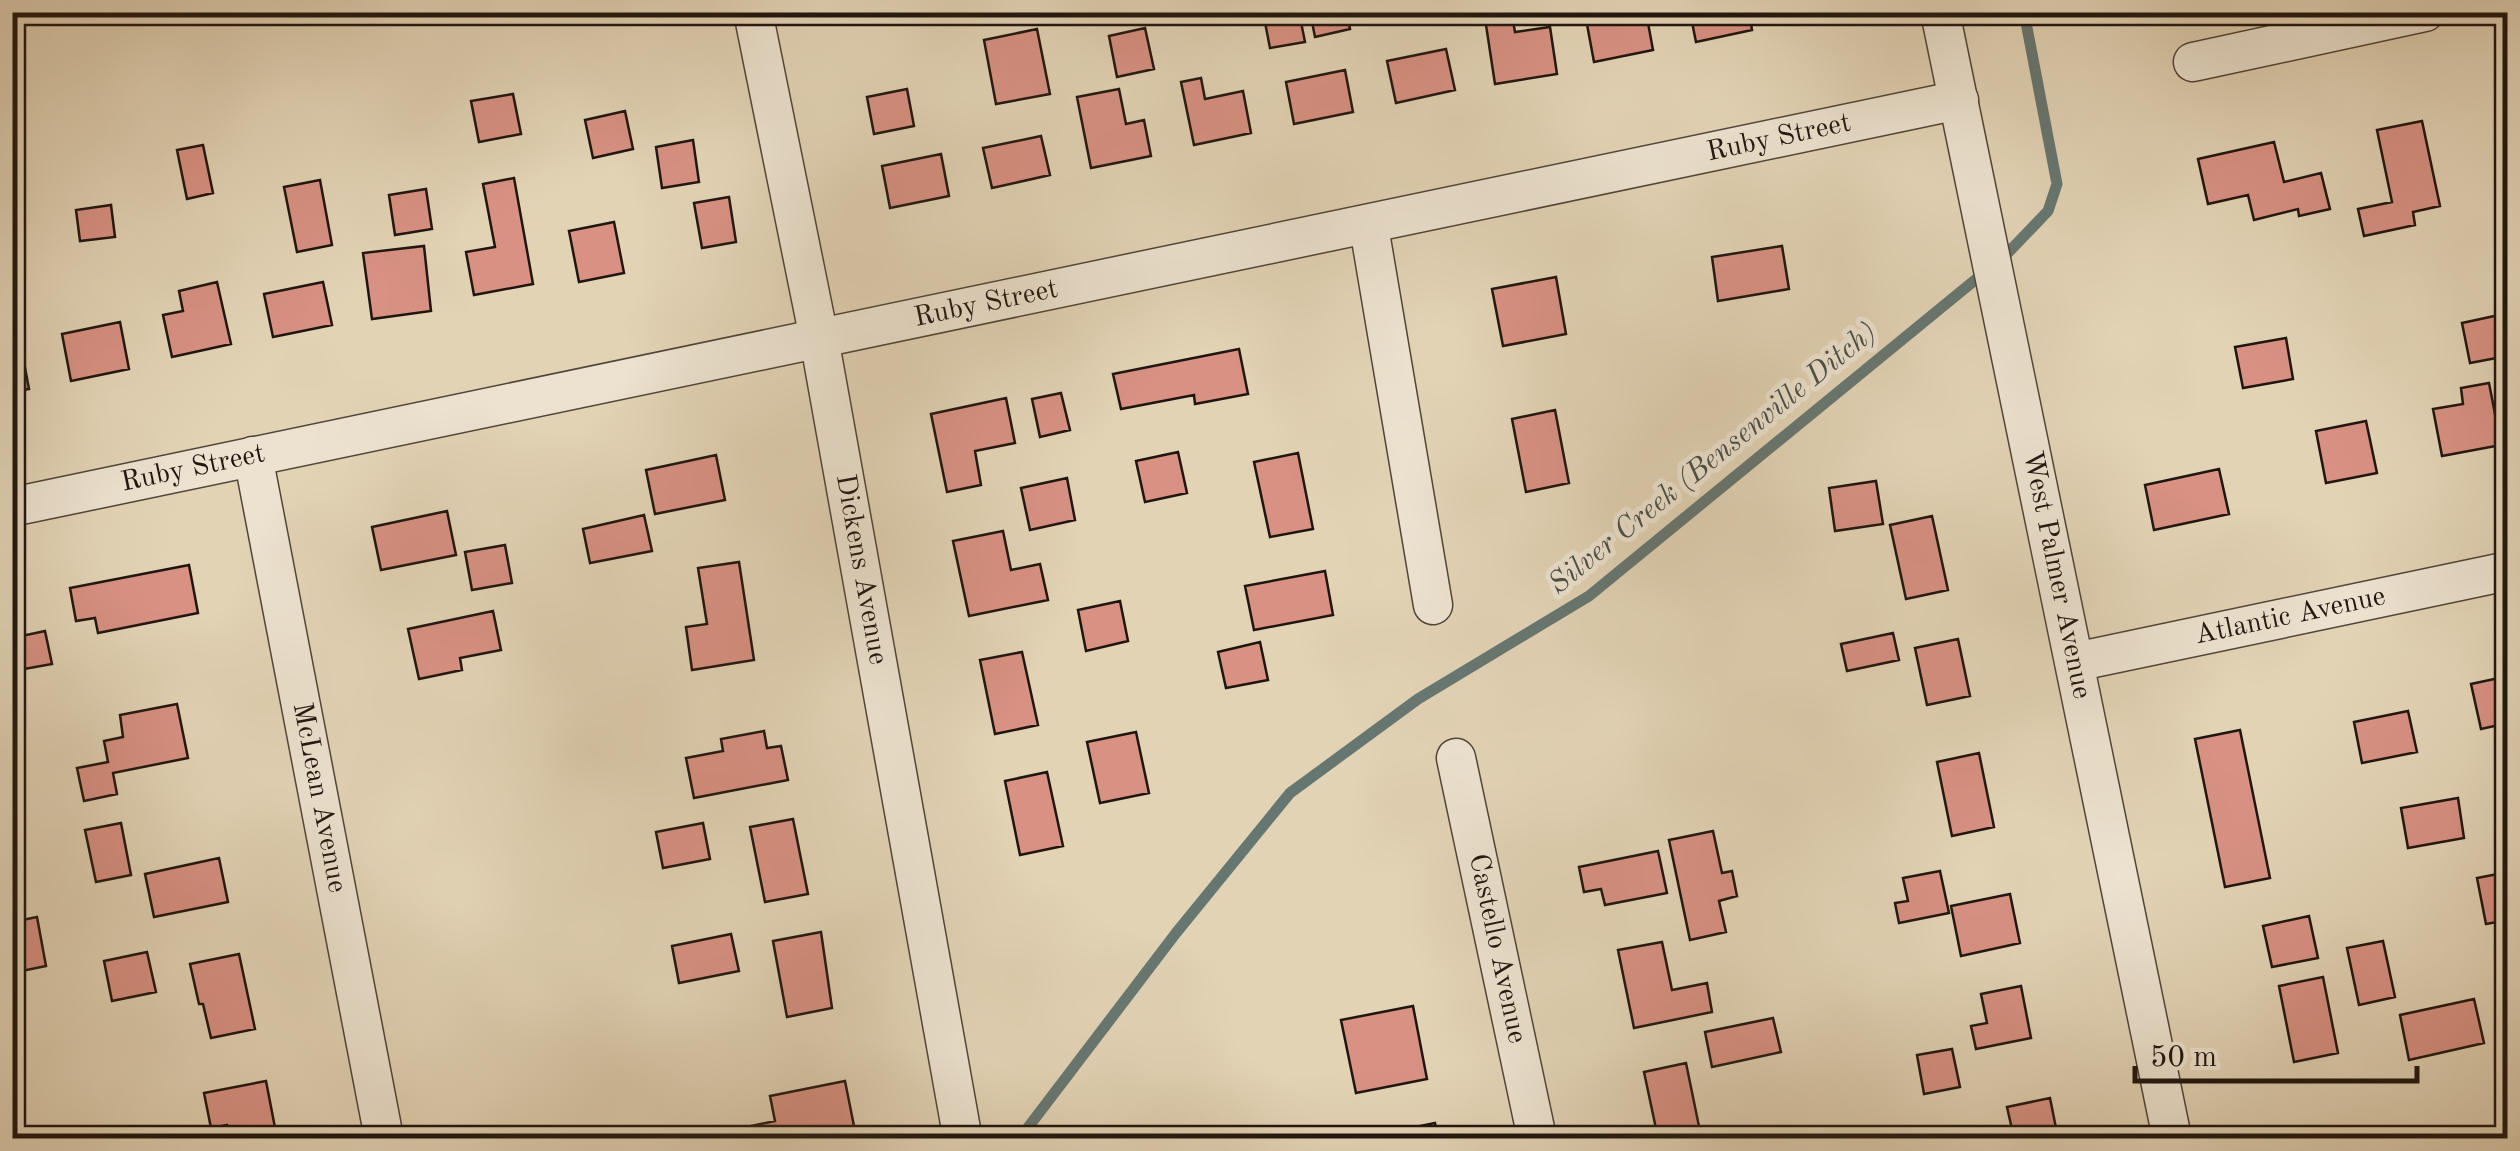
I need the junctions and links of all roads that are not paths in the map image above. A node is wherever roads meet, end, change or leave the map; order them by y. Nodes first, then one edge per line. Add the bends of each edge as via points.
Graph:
1 (754, 12) edge
2 (1940, 12) edge
3 (2425, 12) edge
4 (2193, 62) dead end
5 (1959, 100) junction
6 (1369, 227) junction
7 (820, 338) junction
8 (253, 456) junction
9 (12, 507) edge
10 (2508, 571) edge
11 (1434, 605) dead end
12 (2076, 662) junction
13 (1456, 758) dead end
14 (961, 1129) dead end
15 (384, 1138) edge
16 (1536, 1138) edge
17 (2172, 1138) edge

1 - 7 street, Dickens Avenue
2 - 5 street, West Palmer Avenue
3 - 4 street
5 - 6 street, Ruby Street
5 - 12 street, West Palmer Avenue
6 - 7 street, Ruby Street
6 - 11 street
7 - 8 street, Ruby Street
7 - 14 street, Dickens Avenue
8 - 9 street, Ruby Street
8 - 15 street, McLean Avenue
10 - 12 street, Atlantic Avenue
12 - 17 street, West Palmer Avenue
13 - 16 street, Castello Avenue

